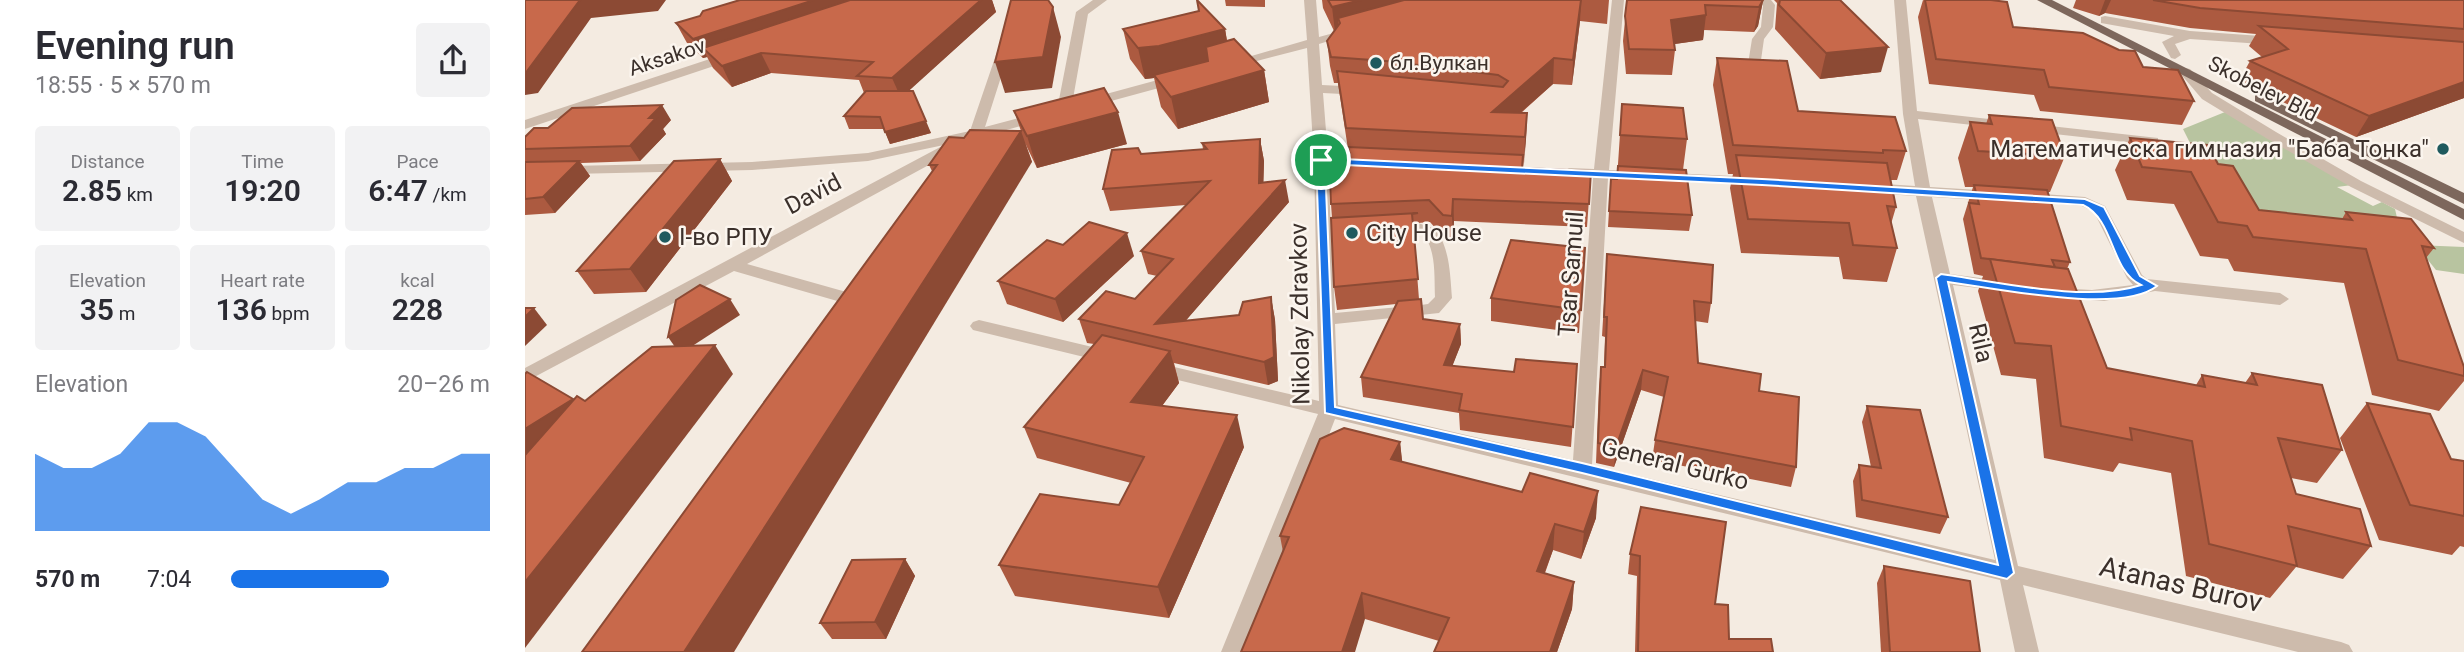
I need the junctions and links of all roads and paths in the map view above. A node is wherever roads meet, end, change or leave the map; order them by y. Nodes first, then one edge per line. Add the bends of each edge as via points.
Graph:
1 (1101, 0) edge
2 (1310, 0) edge
3 (1618, 0) edge
4 (1764, 0) edge
5 (1900, 0) edge
6 (2043, 0) edge
7 (2068, 0) edge
8 (2105, 20) junction
9 (1363, 29) edge
10 (2190, 34) junction
11 (1008, 36) edge
12 (1311, 42) junction
13 (2286, 42) edge
14 (741, 52) edge
15 (2175, 55) junction
16 (1774, 63) edge
17 (1220, 67) edge
18 (2185, 72) junction
19 (1194, 74) edge
20 (1315, 89) junction
21 (1376, 92) edge
22 (1064, 110) junction
23 (1910, 114) junction
24 (525, 125) edge
25 (976, 134) junction
26 (2160, 142) edge
27 (1321, 160) junction
28 (1374, 163) edge
29 (952, 167) edge
30 (1547, 171) edge
31 (525, 172) edge
32 (1601, 173) junction
33 (1775, 183) edge
34 (1856, 187) edge
35 (1923, 191) junction
36 (2464, 199) edge
37 (2464, 215) edge
38 (1373, 231) edge
39 (2464, 238) edge
40 (732, 265) junction
41 (1941, 278) junction
42 (2151, 286) junction
43 (2018, 288) edge
44 (2043, 291) edge
45 (2280, 299) dead end
46 (857, 301) edge
47 (1326, 319) junction
48 (979, 326) dead end
49 (525, 376) edge
50 (1329, 410) junction
51 (1582, 468) junction
52 (2007, 573) junction
53 (1233, 652) edge
54 (2027, 652) edge
55 (2341, 652) edge

1 - 22 street via 1082,12
2 - 12 street, Nikolay Zdravkov
3 - 32 street, Tsar Samuil
4 - 16 street via 1769,5 1767,27 1758,39 1754,64
5 - 23 street, Rila
6 - 18 main road, Skobelev Bld
7 - 8 main road, Skobelev Bld
8 - 10 street
8 - 15 main road, Skobelev Bld
9 - 12 street
10 - 13 street
10 - 15 street via 2168,41
11 - 25 street
12 - 17 street
12 - 20 street, Nikolay Zdravkov
14 - 24 street, Aksakov
15 - 36 main road, Skobelev Bld
18 - 37 main road, Skobelev Bld
18 - 39 street via 2207,96 2271,135
19 - 22 street
20 - 21 street
20 - 27 street, Nikolay Zdravkov
22 - 25 street
23 - 26 street
23 - 35 street, Rila
25 - 29 street
25 - 31 street via 868,157 752,166
25 - 40 street, David
27 - 28 street
27 - 47 street, Nikolay Zdravkov via 1329,233
30 - 32 street
32 - 33 street
32 - 51 street, Tsar Samuil
34 - 35 street
35 - 41 street, Rila
35 - 42 street via 2093,205 2101,209 2135,278
38 - 47 street via 1424,228 1433,233 1444,298 1433,309 1422,311
40 - 46 street
40 - 49 street, David
41 - 43 street
41 - 52 street, Rila
42 - 44 street via 2123,295
42 - 45 street
47 - 50 street, Nikolay Zdravkov
48 - 50 street, General Gurko
50 - 51 street, General Gurko
50 - 53 street, Nikolay Zdravkov
51 - 52 street, General Gurko
52 - 54 street, Rila
52 - 55 street, Atanas Burov

